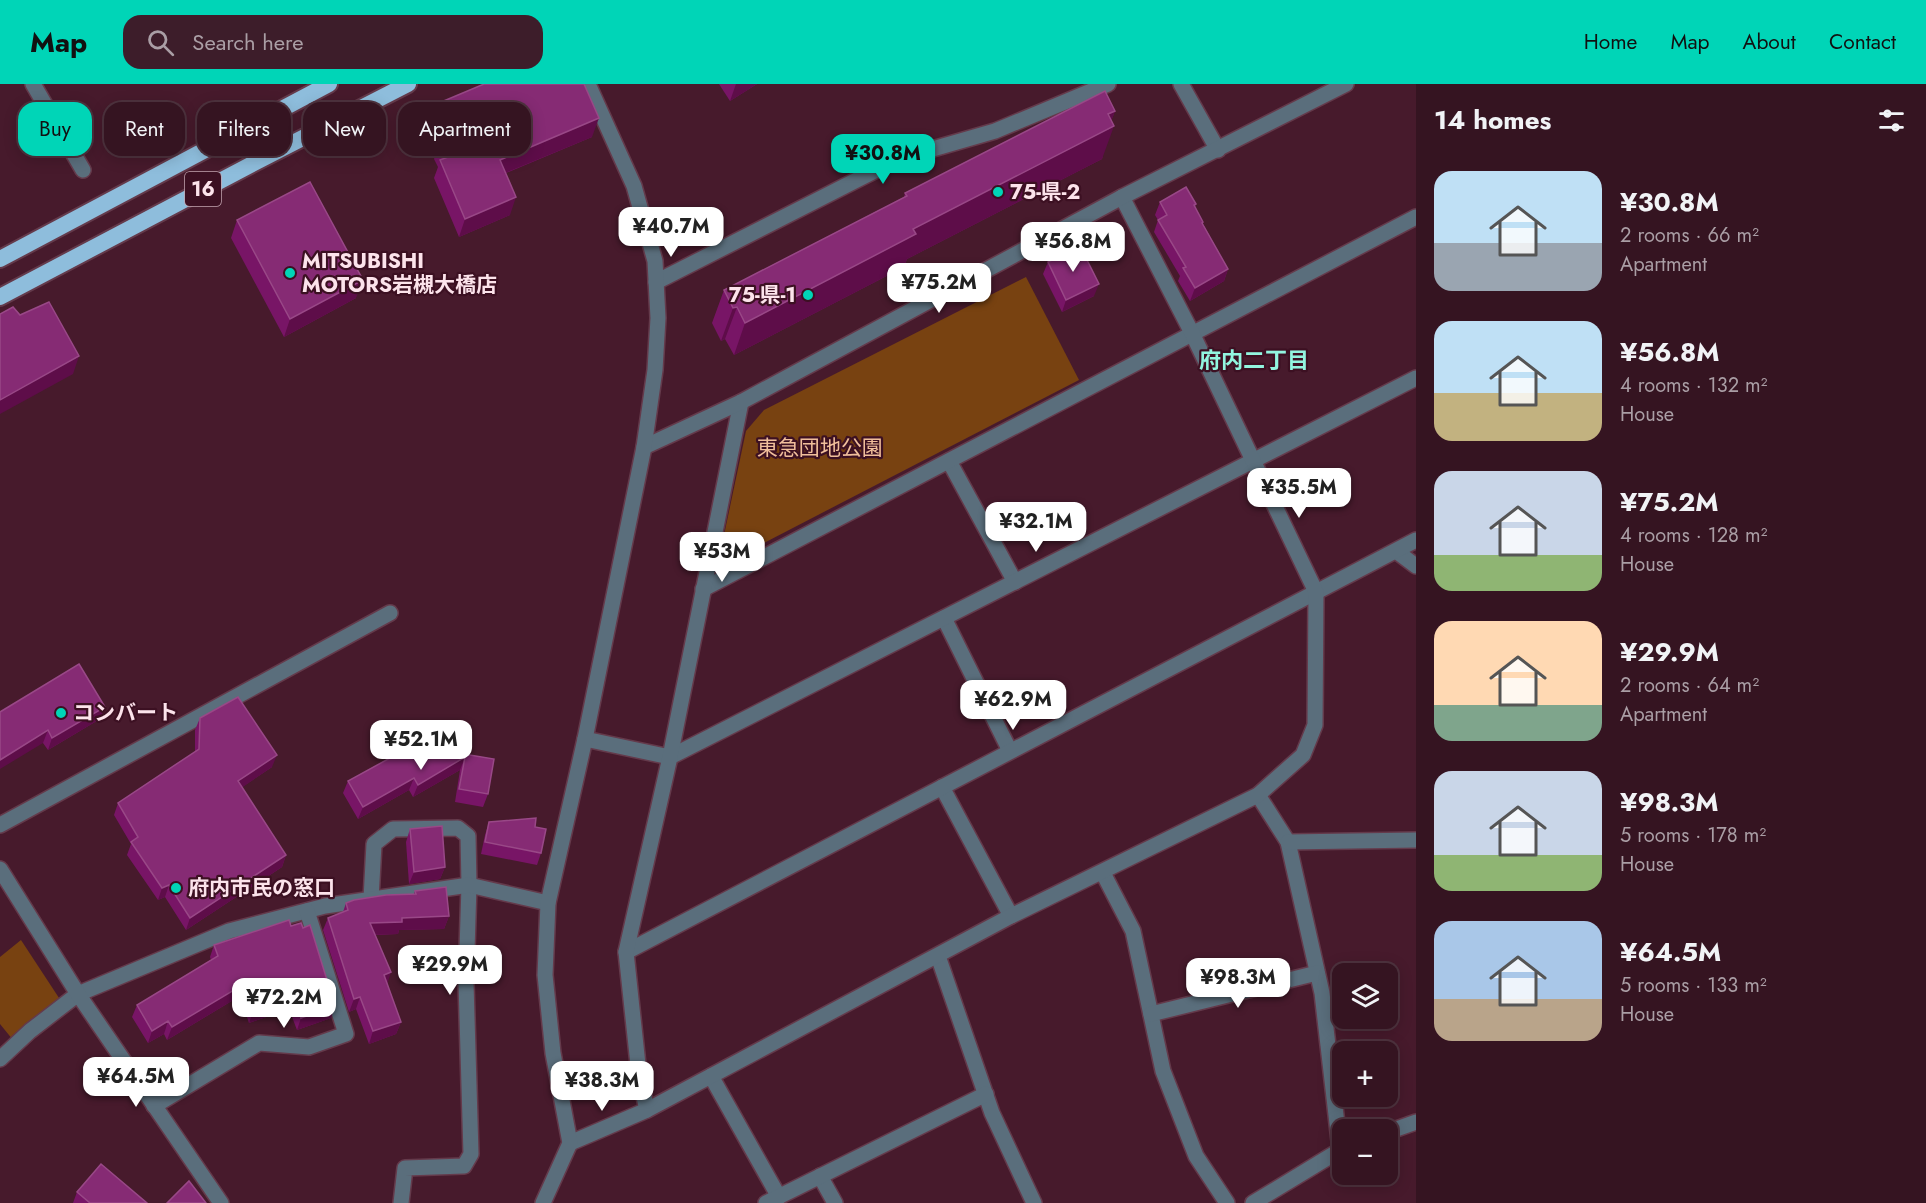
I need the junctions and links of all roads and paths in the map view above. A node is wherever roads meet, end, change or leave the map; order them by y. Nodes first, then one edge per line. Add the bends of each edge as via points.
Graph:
1 (33, 84) edge
2 (329, 84) edge
3 (408, 84) edge
4 (588, 84) edge
5 (1108, 84) edge
6 (1181, 84) edge
7 (1346, 84) edge
8 (1218, 150) junction
9 (83, 170) dead end
10 (1122, 197) junction
11 (1416, 218) edge
12 (0, 259) edge
13 (656, 282) junction
14 (0, 297) edge
15 (1192, 333) junction
16 (1416, 378) edge
17 (741, 402) junction
18 (644, 447) junction
19 (949, 460) junction
20 (1252, 461) junction
21 (1416, 540) edge
22 (1396, 551) junction
23 (1416, 566) edge
24 (1015, 582) junction
25 (704, 589) junction
26 (1316, 592) junction
27 (390, 613) dead end
28 (944, 618) junction
29 (585, 739) junction
30 (1010, 752) junction
31 (670, 757) junction
32 (942, 787) junction
33 (1258, 795) junction
34 (0, 825) edge
35 (1416, 840) edge
36 (1288, 842) junction
37 (0, 869) edge
38 (1103, 873) junction
39 (469, 885) junction
40 (372, 899) junction
41 (548, 903) junction
42 (307, 911) junction
43 (1011, 916) junction
44 (626, 952) junction
45 (938, 956) junction
46 (1317, 973) junction
47 (78, 994) junction
48 (1151, 1014) junction
49 (0, 1059) edge
50 (711, 1076) junction
51 (986, 1094) junction
52 (154, 1106) junction
53 (647, 1110) junction
54 (1337, 1119) edge
55 (1416, 1122) edge
56 (1398, 1128) edge
57 (570, 1143) junction
58 (1332, 1155) edge
59 (820, 1176) junction
60 (772, 1200) edge
61 (222, 1203) edge
62 (401, 1203) edge
63 (543, 1203) edge
64 (836, 1203) edge
65 (1034, 1203) edge
66 (1227, 1203) edge
67 (1254, 1203) edge

1 - 9 street
2 - 12 highway, 16
3 - 14 highway, 16
4 - 13 street via 634,186 655,261
5 - 13 street via 995,131 898,159
6 - 8 street
7 - 8 street
8 - 10 street
10 - 15 street
10 - 17 street
11 - 15 street
13 - 18 street via 655,370
15 - 19 street
15 - 20 street
16 - 20 street
17 - 18 street
17 - 25 street
18 - 29 street
19 - 24 street
19 - 25 street
20 - 24 street
20 - 26 street
21 - 22 street
22 - 23 street
22 - 26 street
24 - 28 street
25 - 31 street
26 - 30 street
26 - 33 street via 1315,725 1303,755
27 - 34 street
28 - 30 street
28 - 31 street
29 - 31 street
29 - 41 street
30 - 32 street
31 - 44 street
32 - 43 street
32 - 44 street
33 - 36 street
33 - 38 street
35 - 36 street
36 - 46 street
37 - 47 street
38 - 43 street
38 - 48 street via 1133,931
39 - 40 street
39 - 40 street via 468,836 458,828 393,829 374,844
39 - 41 street
39 - 62 street via 466,983 471,1154 464,1166 405,1168
40 - 42 street
41 - 57 street via 545,975 552,1053
42 - 47 street via 229,931
42 - 52 street via 346,1034 309,1047 259,1043
43 - 45 street
44 - 53 street via 639,1074
45 - 50 street
45 - 51 street
46 - 48 street
46 - 54 street
47 - 49 street
47 - 52 street
48 - 66 street via 1163,1071 1196,1156
50 - 53 street
50 - 60 street
51 - 59 street
51 - 65 street
52 - 61 street
53 - 57 street
55 - 56 street
57 - 63 street
58 - 67 street
59 - 60 street
59 - 64 street

